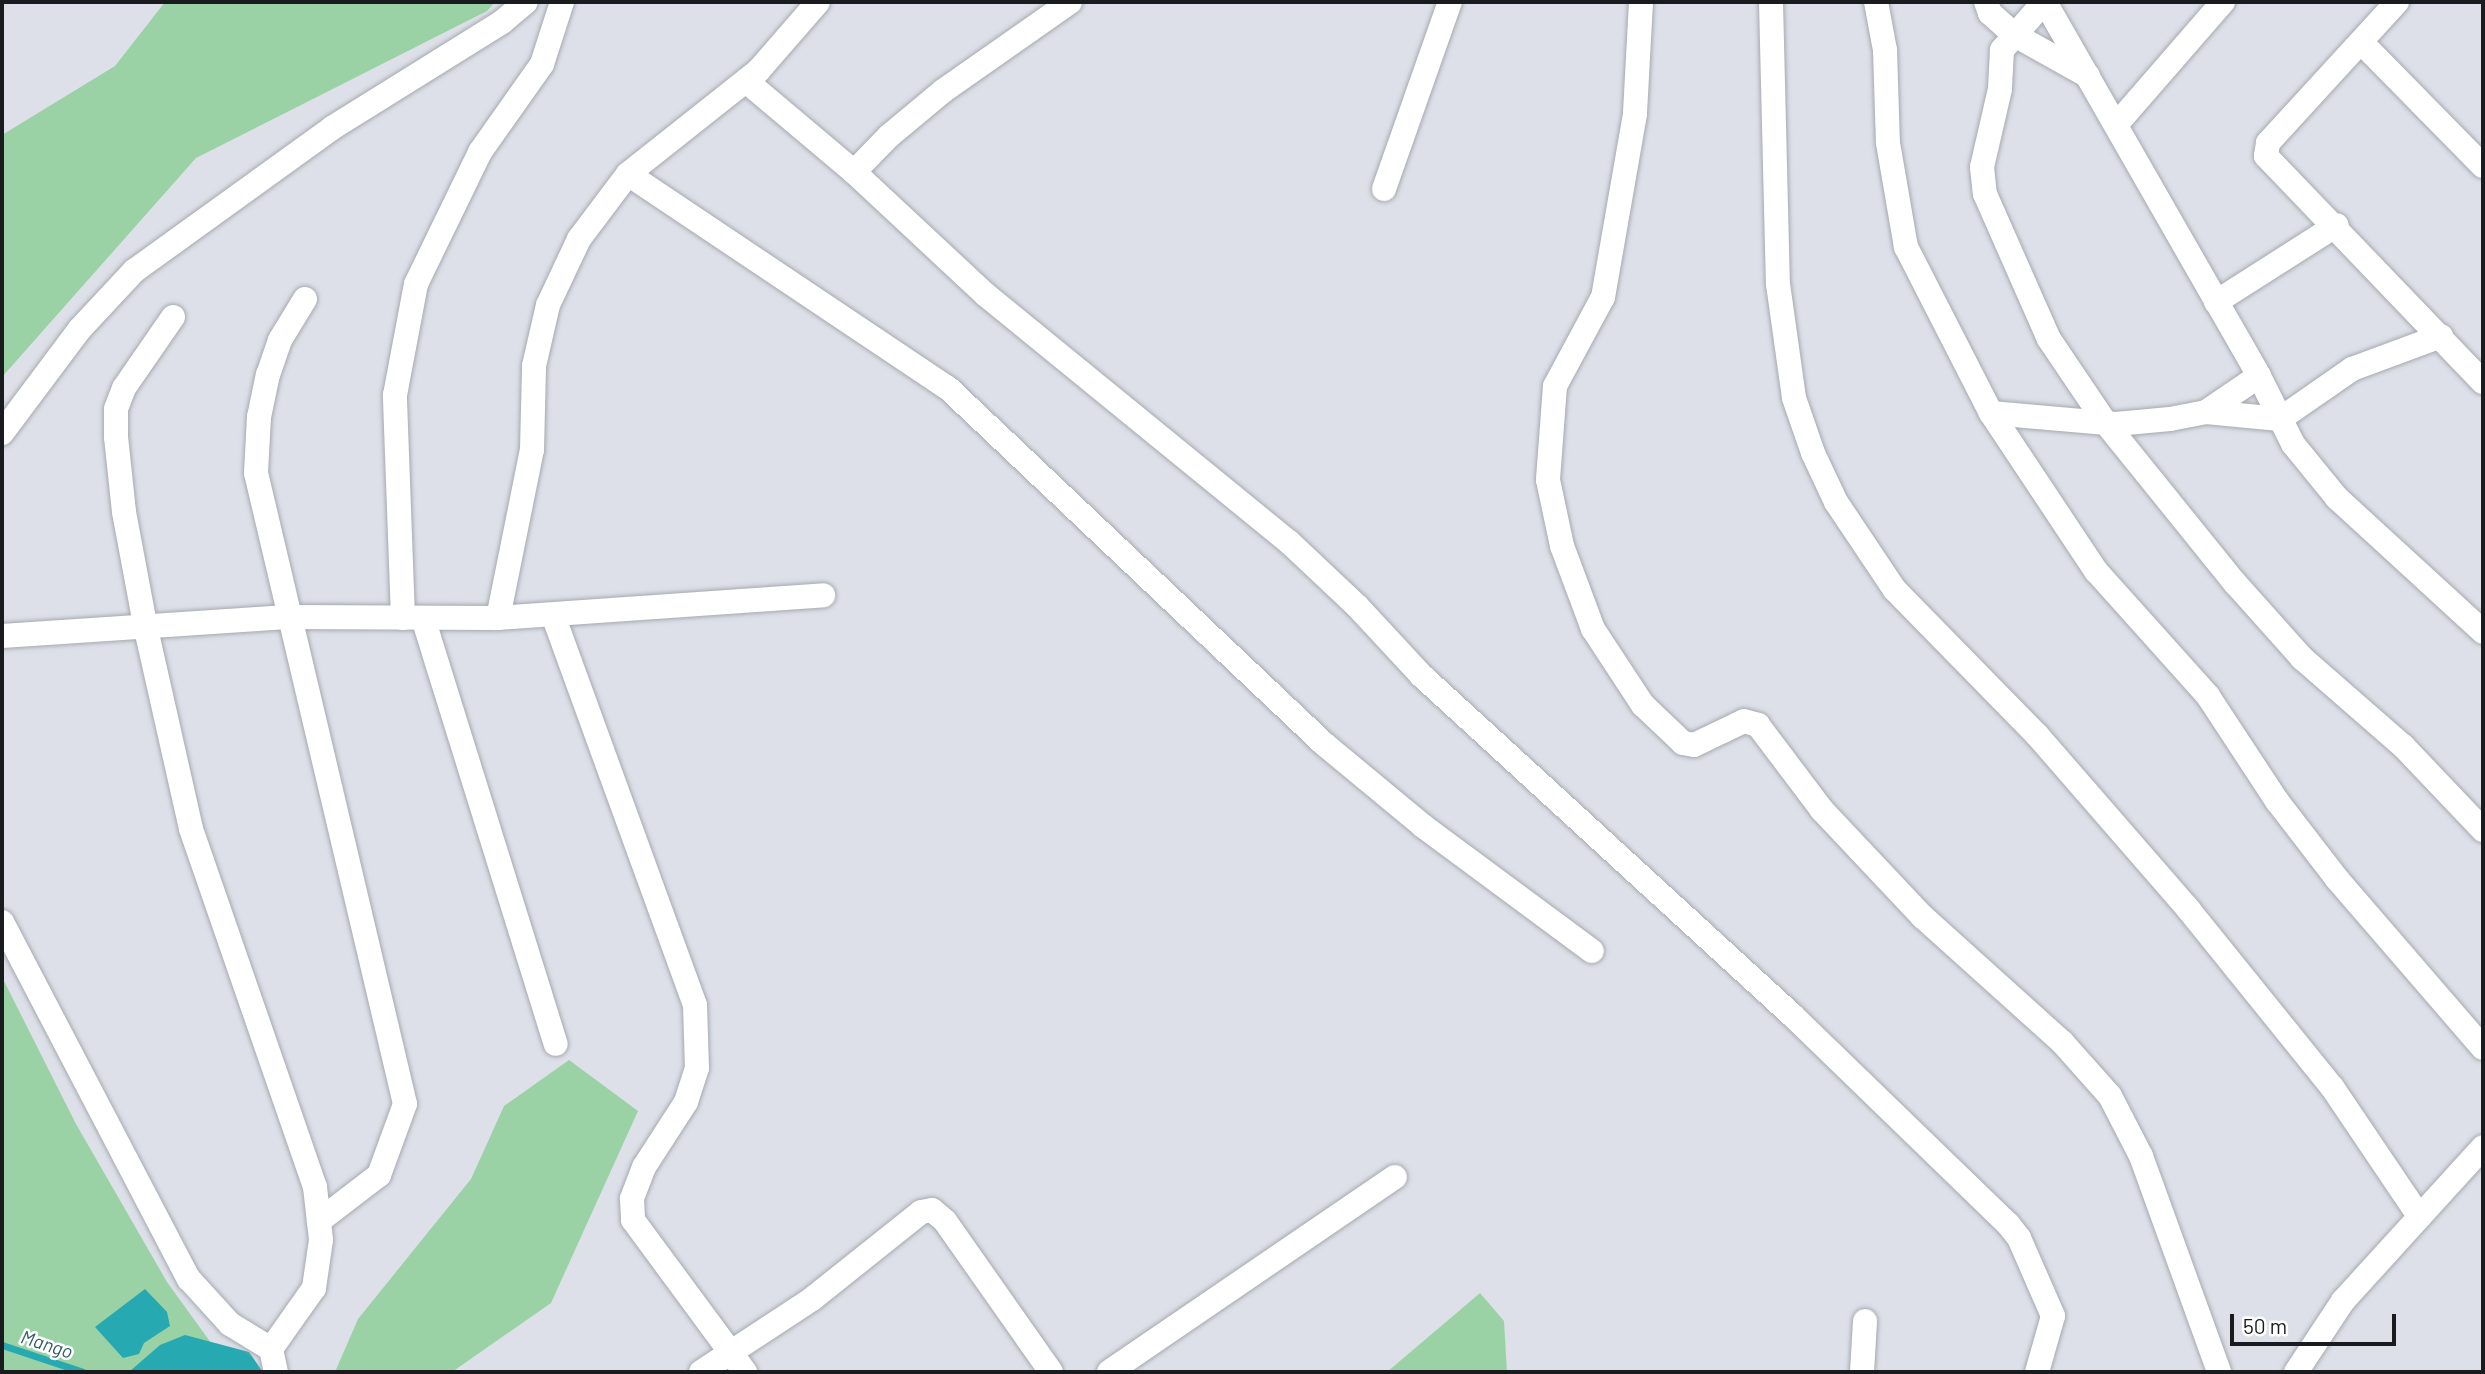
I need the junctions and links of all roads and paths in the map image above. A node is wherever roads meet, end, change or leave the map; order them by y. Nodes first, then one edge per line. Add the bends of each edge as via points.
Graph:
1 (526, 2) edge
2 (562, 2) edge
3 (818, 2) edge
4 (1070, 2) edge
5 (1450, 2) edge
6 (1641, 2) edge
7 (1771, 2) edge
8 (1876, 2) edge
9 (1986, 2) edge
10 (2045, 2) edge
11 (2223, 2) edge
12 (2397, 2) edge
13 (2013, 34) junction
14 (2361, 42) junction
15 (2088, 76) junction
16 (746, 81) junction
17 (2116, 125) junction
18 (2483, 163) edge
19 (854, 172) junction
20 (628, 174) junction
21 (1384, 189) dead end
22 (2337, 225) junction
23 (305, 299) dead end
24 (2216, 302) junction
25 (173, 317) dead end
26 (2441, 336) junction
27 (2259, 376) junction
28 (2483, 382) edge
29 (2206, 412) junction
30 (1991, 413) junction
31 (2280, 419) junction
32 (2105, 422) junction
33 (2, 433) edge
34 (823, 595) dead end
35 (553, 615) junction
36 (287, 617) junction
37 (413, 618) junction
38 (498, 618) junction
39 (146, 629) junction
40 (2482, 629) edge
41 (2, 636) edge
42 (2483, 830) edge
43 (2, 922) edge
44 (1592, 951) dead end
45 (556, 1044) dead end
46 (2483, 1048) edge
47 (2483, 1147) edge
48 (1395, 1177) dead end
49 (2419, 1216) junction
50 (319, 1221) junction
51 (1865, 1321) dead end
52 (273, 1360) edge
53 (739, 1363) edge
54 (701, 1372) edge
55 (1051, 1372) edge
56 (1109, 1372) edge
57 (1862, 1372) edge
58 (2037, 1372) edge
59 (2219, 1372) edge
60 (2296, 1372) edge

1 - 33 street via 502,22 332,128 134,271 79,330
2 - 37 street via 542,64 480,152 416,284 395,395
3 - 16 street via 781,48
4 - 19 street via 943,91
5 - 21 street
6 - 59 street via 1635,114 1603,297 1555,386 1548,480 1562,546 1593,629 1643,705 1683,743 1694,745 1744,721 1758,725 1822,810 1923,917 2062,1042 2110,1096 2141,1156
7 - 49 street via 1778,284 1794,398 1836,502 1895,590 2037,735 2189,910 2332,1087
8 - 30 street via 1885,50 1888,143 1906,247
9 - 13 street via 1990,13
10 - 13 street
10 - 15 street
11 - 17 street
12 - 14 street
13 - 15 street
13 - 32 street via 2000,57 2000,89 1983,156 1983,187 2049,339
14 - 18 street
14 - 22 street via 2266,150 2270,162
15 - 17 street
16 - 19 street
16 - 20 street
17 - 24 street
19 - 58 street via 986,295 1289,542 1422,676 1792,1015 2008,1224 2019,1238 2053,1315
20 - 38 street via 579,239 548,305 534,366 532,450
20 - 44 street via 948,388 1324,744 1423,826
22 - 24 street
22 - 26 street
23 - 36 street via 280,340 259,417 256,474
24 - 27 street
25 - 39 street via 139,363 116,409 124,513
26 - 28 street
26 - 31 street via 2353,369
27 - 29 street
27 - 31 street
29 - 31 street
29 - 32 street
30 - 32 street
30 - 46 street via 2096,571 2208,696 2337,879
31 - 40 street via 2293,444 2337,498
32 - 42 street via 2302,658 2403,746
34 - 35 street
35 - 38 street
35 - 53 street via 695,1005 697,1068 685,1102 644,1167 632,1199 633,1220
36 - 37 street
36 - 39 street
36 - 50 street via 405,1104 379,1175
37 - 38 street
37 - 45 street
39 - 41 street
39 - 50 street via 191,829 315,1187
43 - 52 street via 189,1279 230,1324
47 - 49 street
48 - 56 street
49 - 60 street via 2343,1301
50 - 52 street via 314,1289
51 - 57 street
53 - 54 street
53 - 55 street via 920,1212 932,1210 945,1221

